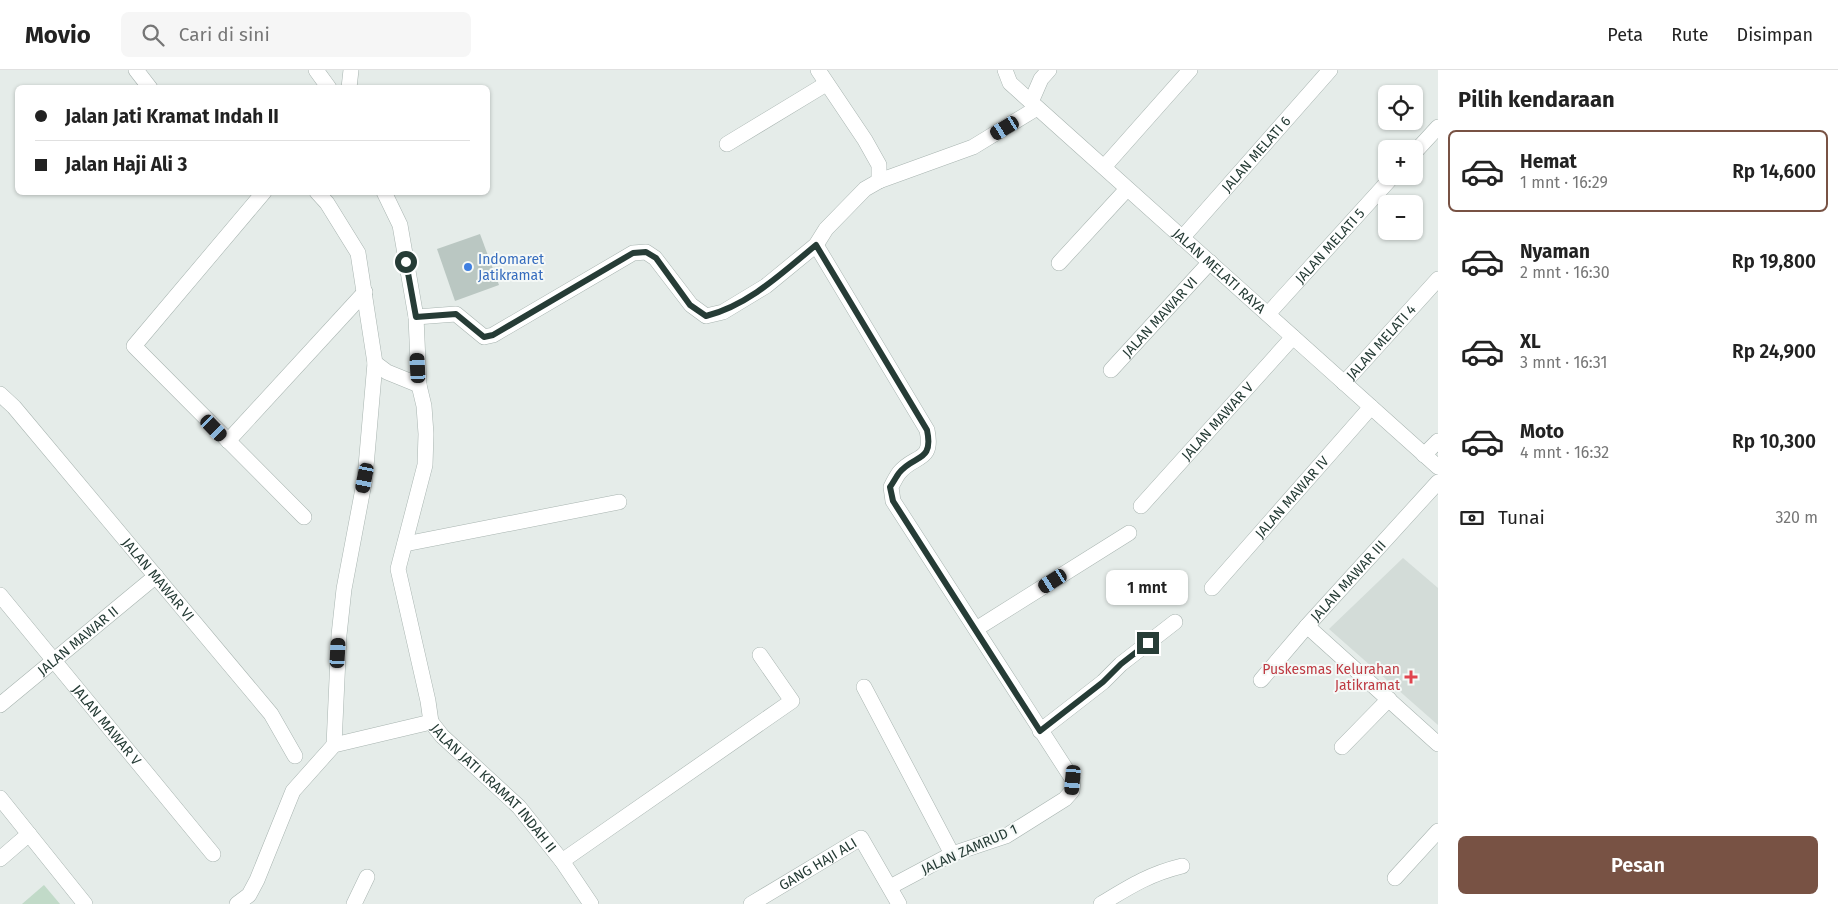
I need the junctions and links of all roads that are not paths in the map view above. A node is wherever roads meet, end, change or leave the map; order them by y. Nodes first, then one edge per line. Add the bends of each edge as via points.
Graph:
1 (136, 70) edge
2 (316, 70) edge
3 (351, 70) edge
4 (818, 70) edge
5 (1006, 70) edge
6 (1049, 70) edge
7 (1190, 70) edge
8 (1330, 70) edge
9 (826, 84) junction
10 (148, 85) edge
11 (327, 85) edge
12 (349, 85) edge
13 (1034, 105) junction
14 (1438, 127) edge
15 (1423, 143) edge
16 (727, 144) dead end
17 (1104, 167) junction
18 (879, 181) junction
19 (1385, 185) edge
20 (1127, 189) junction
21 (261, 195) edge
22 (320, 195) edge
23 (385, 195) edge
24 (1182, 238) junction
25 (816, 245) junction
26 (1059, 262) dead end
27 (1210, 262) junction
28 (1438, 279) edge
29 (365, 292) junction
30 (1268, 314) junction
31 (416, 317) junction
32 (1293, 337) junction
33 (375, 363) junction
34 (1110, 370) dead end
35 (1344, 382) junction
36 (419, 385) junction
37 (0, 394) edge
38 (1371, 406) junction
39 (228, 441) junction
40 (1438, 441) edge
41 (1424, 455) junction
42 (1438, 467) edge
43 (1438, 482) edge
44 (619, 502) dead end
45 (1140, 506) dead end
46 (304, 517) dead end
47 (1129, 533) dead end
48 (405, 544) junction
49 (156, 576) junction
50 (1212, 588) dead end
51 (0, 595) edge
52 (1175, 622) dead end
53 (1307, 626) junction
54 (976, 629) junction
55 (760, 655) dead end
56 (54, 661) junction
57 (1261, 680) dead end
58 (864, 687) dead end
59 (1389, 698) junction
60 (0, 705) edge
61 (431, 722) junction
62 (1040, 731) junction
63 (1438, 744) edge
64 (334, 745) junction
65 (1342, 747) dead end
66 (295, 756) dead end
67 (0, 798) edge
68 (1438, 831) edge
69 (29, 834) junction
70 (213, 854) dead end
71 (952, 854) junction
72 (0, 859) edge
73 (562, 861) junction
74 (1182, 866) dead end
75 (367, 877) dead end
76 (1395, 878) dead end
77 (890, 887) junction
78 (589, 903) edge
79 (85, 904) edge
80 (237, 904) edge
81 (354, 904) edge
82 (751, 904) edge
83 (899, 904) edge
84 (1101, 904) edge

1 - 10 street
2 - 11 street
3 - 12 street
4 - 9 street
5 - 13 street, JALAN MELATI RAYA via 1010,83
6 - 13 street via 1041,79
7 - 17 street
8 - 24 street, JALAN MELATI 6
9 - 16 street
9 - 18 street via 875,157 879,165
13 - 17 street, JALAN MELATI RAYA
13 - 18 street via 972,148
14 - 15 street
17 - 20 street, JALAN MELATI RAYA
18 - 25 street via 865,189 826,229
19 - 30 street, JALAN MELATI 5
20 - 24 street, JALAN MELATI RAYA
20 - 26 street
21 - 39 street via 134,346
22 - 29 street via 358,253
23 - 31 street, JALAN JATI KRAMAT INDAH II via 400,225
24 - 27 street, JALAN MELATI RAYA
25 - 31 street via 766,286 723,312 706,316 690,305 656,258 646,252 633,253 493,335 484,337 456,314
25 - 54 street, JALAN ZAMRUD 1 via 927,430 930,444 925,454 899,472 890,487 893,501
27 - 30 street, JALAN MELATI RAYA
27 - 34 street, JALAN MAWAR VI
28 - 35 street, JALAN MELATI 4
29 - 33 street
29 - 39 street
30 - 32 street, JALAN MELATI RAYA
31 - 36 street, JALAN JATI KRAMAT INDAH II
32 - 35 street, JALAN MELATI RAYA
32 - 45 street, JALAN MAWAR V
33 - 36 street via 387,372
33 - 64 street via 365,478 344,589 339,635
35 - 38 street, JALAN MELATI RAYA
36 - 48 street, JALAN JATI KRAMAT INDAH II via 424,406 425,465
37 - 49 street, JALAN MAWAR VI
38 - 41 street, JALAN MELATI RAYA
38 - 50 street, JALAN MAWAR IV
39 - 46 street
40 - 41 street
41 - 42 street, JALAN MELATI RAYA
43 - 53 street, JALAN MAWAR III
44 - 48 street
47 - 54 street
48 - 61 street, JALAN JATI KRAMAT INDAH II via 398,569
49 - 56 street, JALAN MAWAR II
49 - 66 street, JALAN MAWAR VI via 270,714
51 - 56 street, JALAN MAWAR V
52 - 62 street
53 - 57 street, JALAN MAWAR III
53 - 59 street
54 - 62 street, JALAN ZAMRUD 1
55 - 73 street via 792,701
56 - 60 street, JALAN MAWAR II
56 - 70 street, JALAN MAWAR V
58 - 71 street
59 - 63 street
59 - 65 street
61 - 64 street
61 - 73 street, JALAN JATI KRAMAT INDAH II via 519,807
62 - 71 street, JALAN ZAMRUD 1 via 1073,780 1072,791 1006,836
64 - 80 street via 293,791 257,880 249,895
67 - 69 street
68 - 76 street
69 - 72 street
69 - 79 street
71 - 77 street, JALAN ZAMRUD 1
73 - 78 street, JALAN JATI KRAMAT INDAH II
74 - 84 street via 1140,880
75 - 81 street
77 - 82 street, GANG HAJI ALI via 861,838
77 - 83 street

